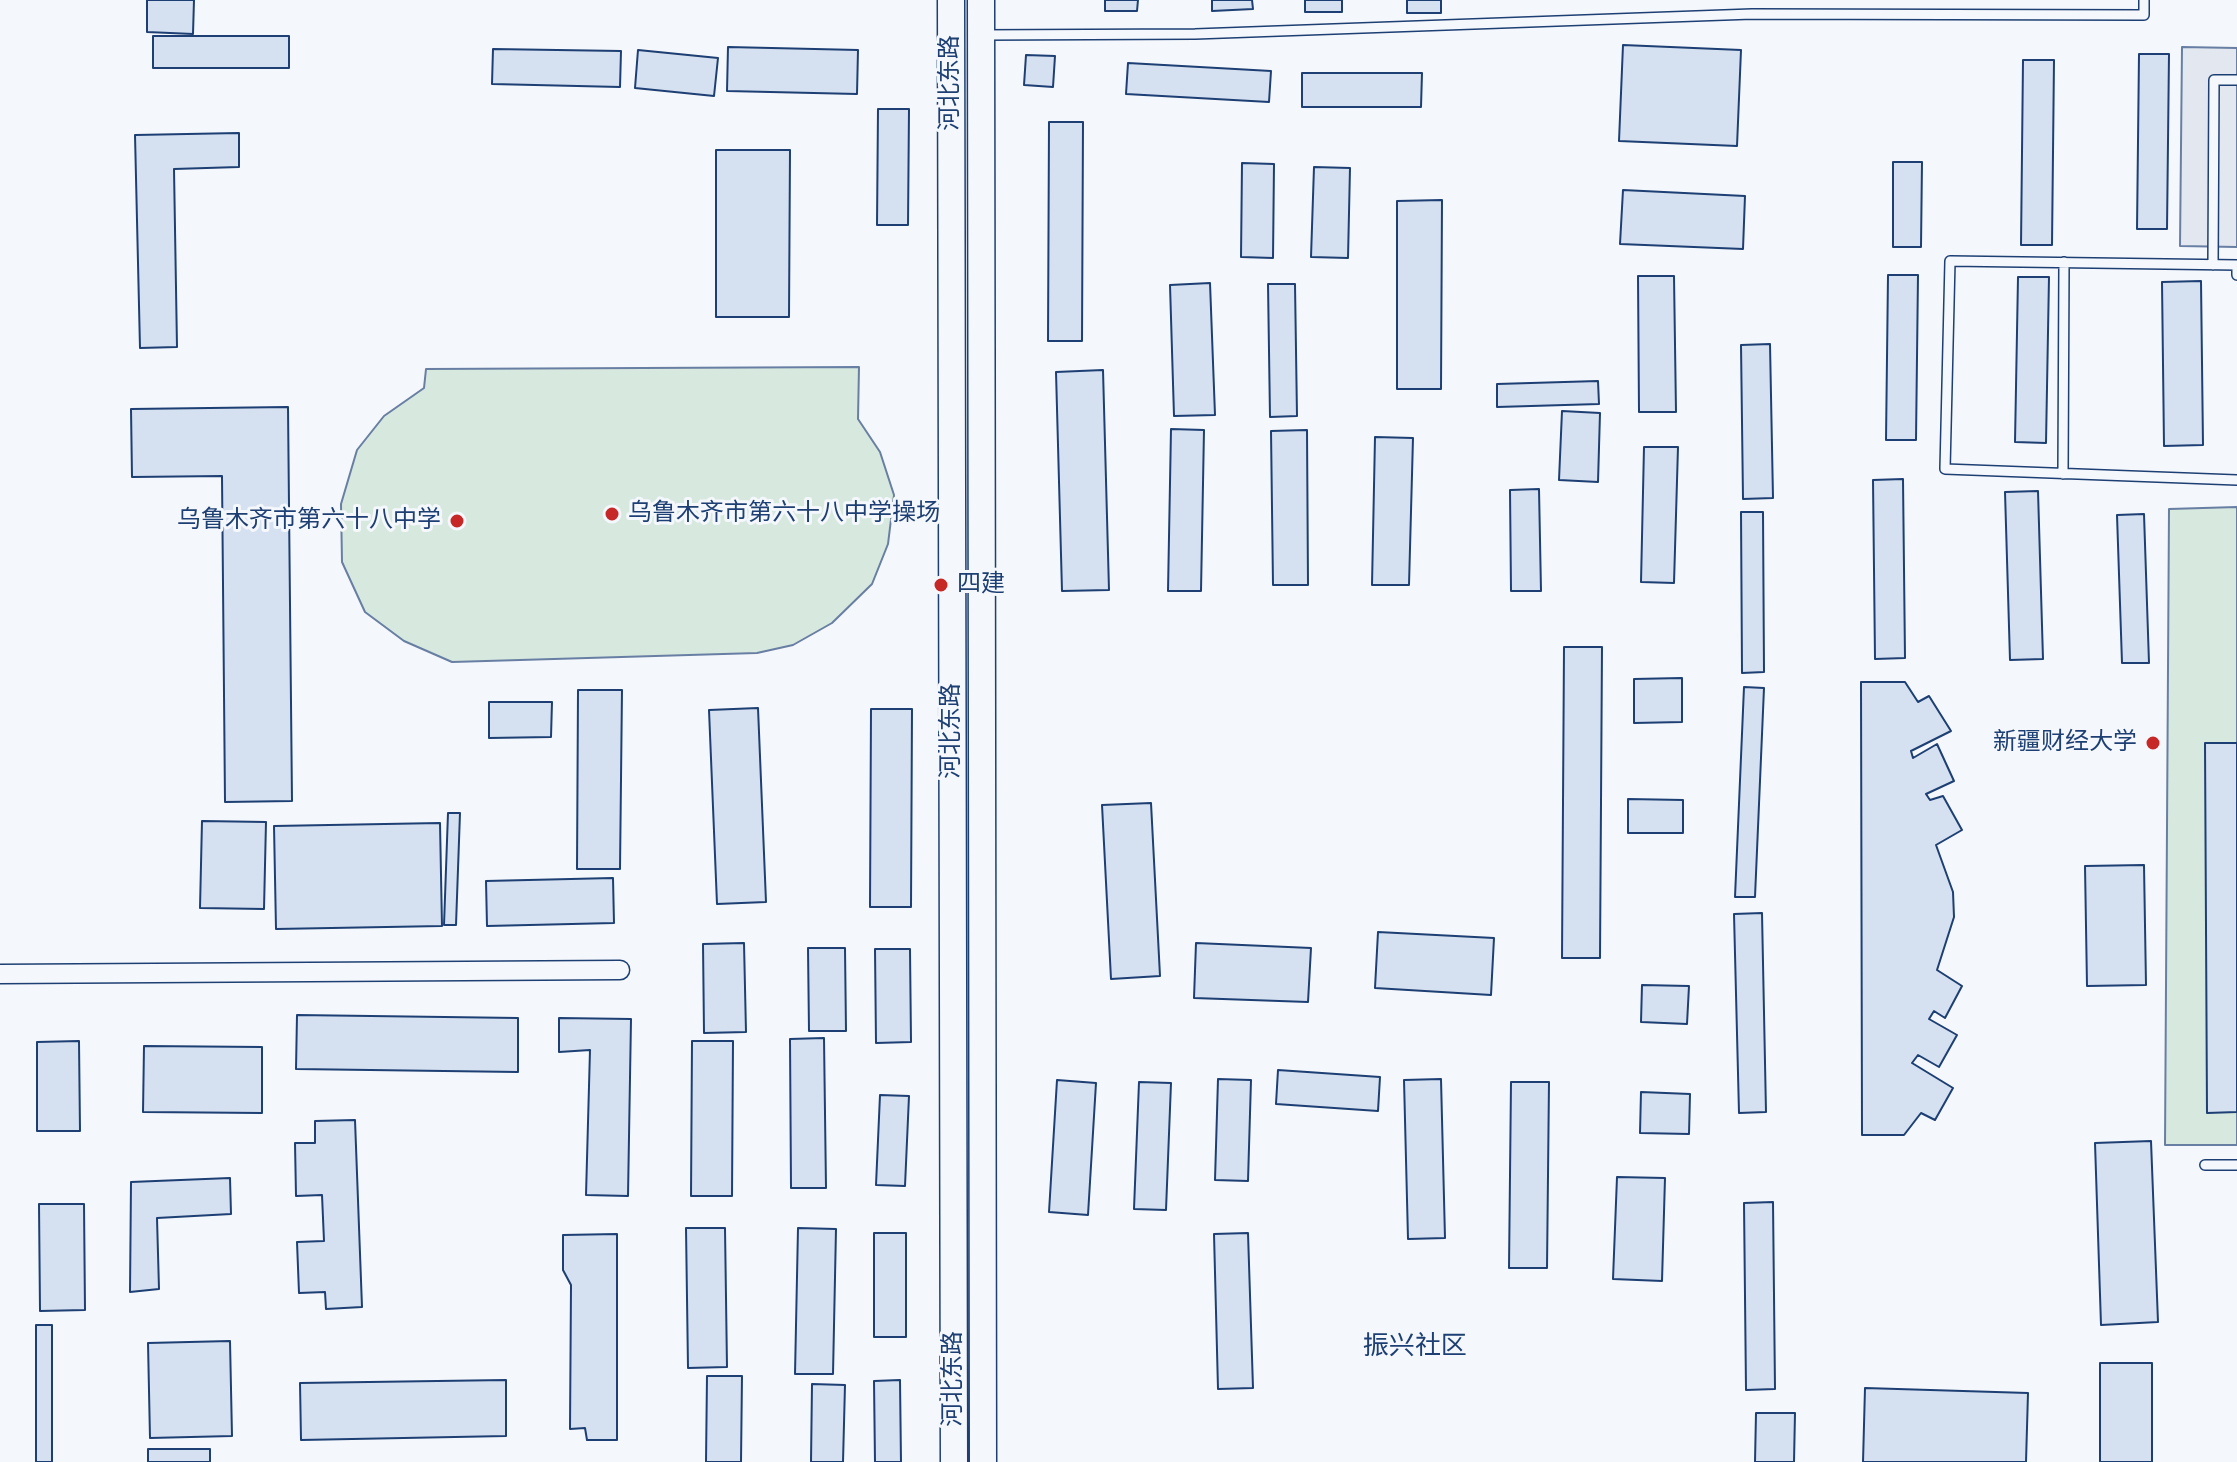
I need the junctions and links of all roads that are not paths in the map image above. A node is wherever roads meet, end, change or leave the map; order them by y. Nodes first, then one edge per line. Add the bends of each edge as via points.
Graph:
1 (951, 0) edge
2 (981, 0) edge
3 (2144, 0) edge
4 (980, 35) junction
5 (2237, 80) edge
6 (2064, 262) junction
7 (2213, 265) junction
8 (2237, 275) edge
9 (2063, 474) junction
10 (2237, 480) edge
11 (620, 970) dead end
12 (0, 974) edge
13 (2205, 1165) dead end
14 (2237, 1165) edge
15 (954, 1462) edge
16 (983, 1462) edge

1 - 15 main road, 河北东路
2 - 4 main road
3 - 4 lane via 2144,15 1752,14 1211,34
4 - 16 main road
5 - 7 lane via 2214,80
6 - 7 lane
6 - 9 lane
6 - 9 lane via 1950,261 1945,469
7 - 8 lane via 2237,265
9 - 10 lane
11 - 12 street
13 - 14 lane

